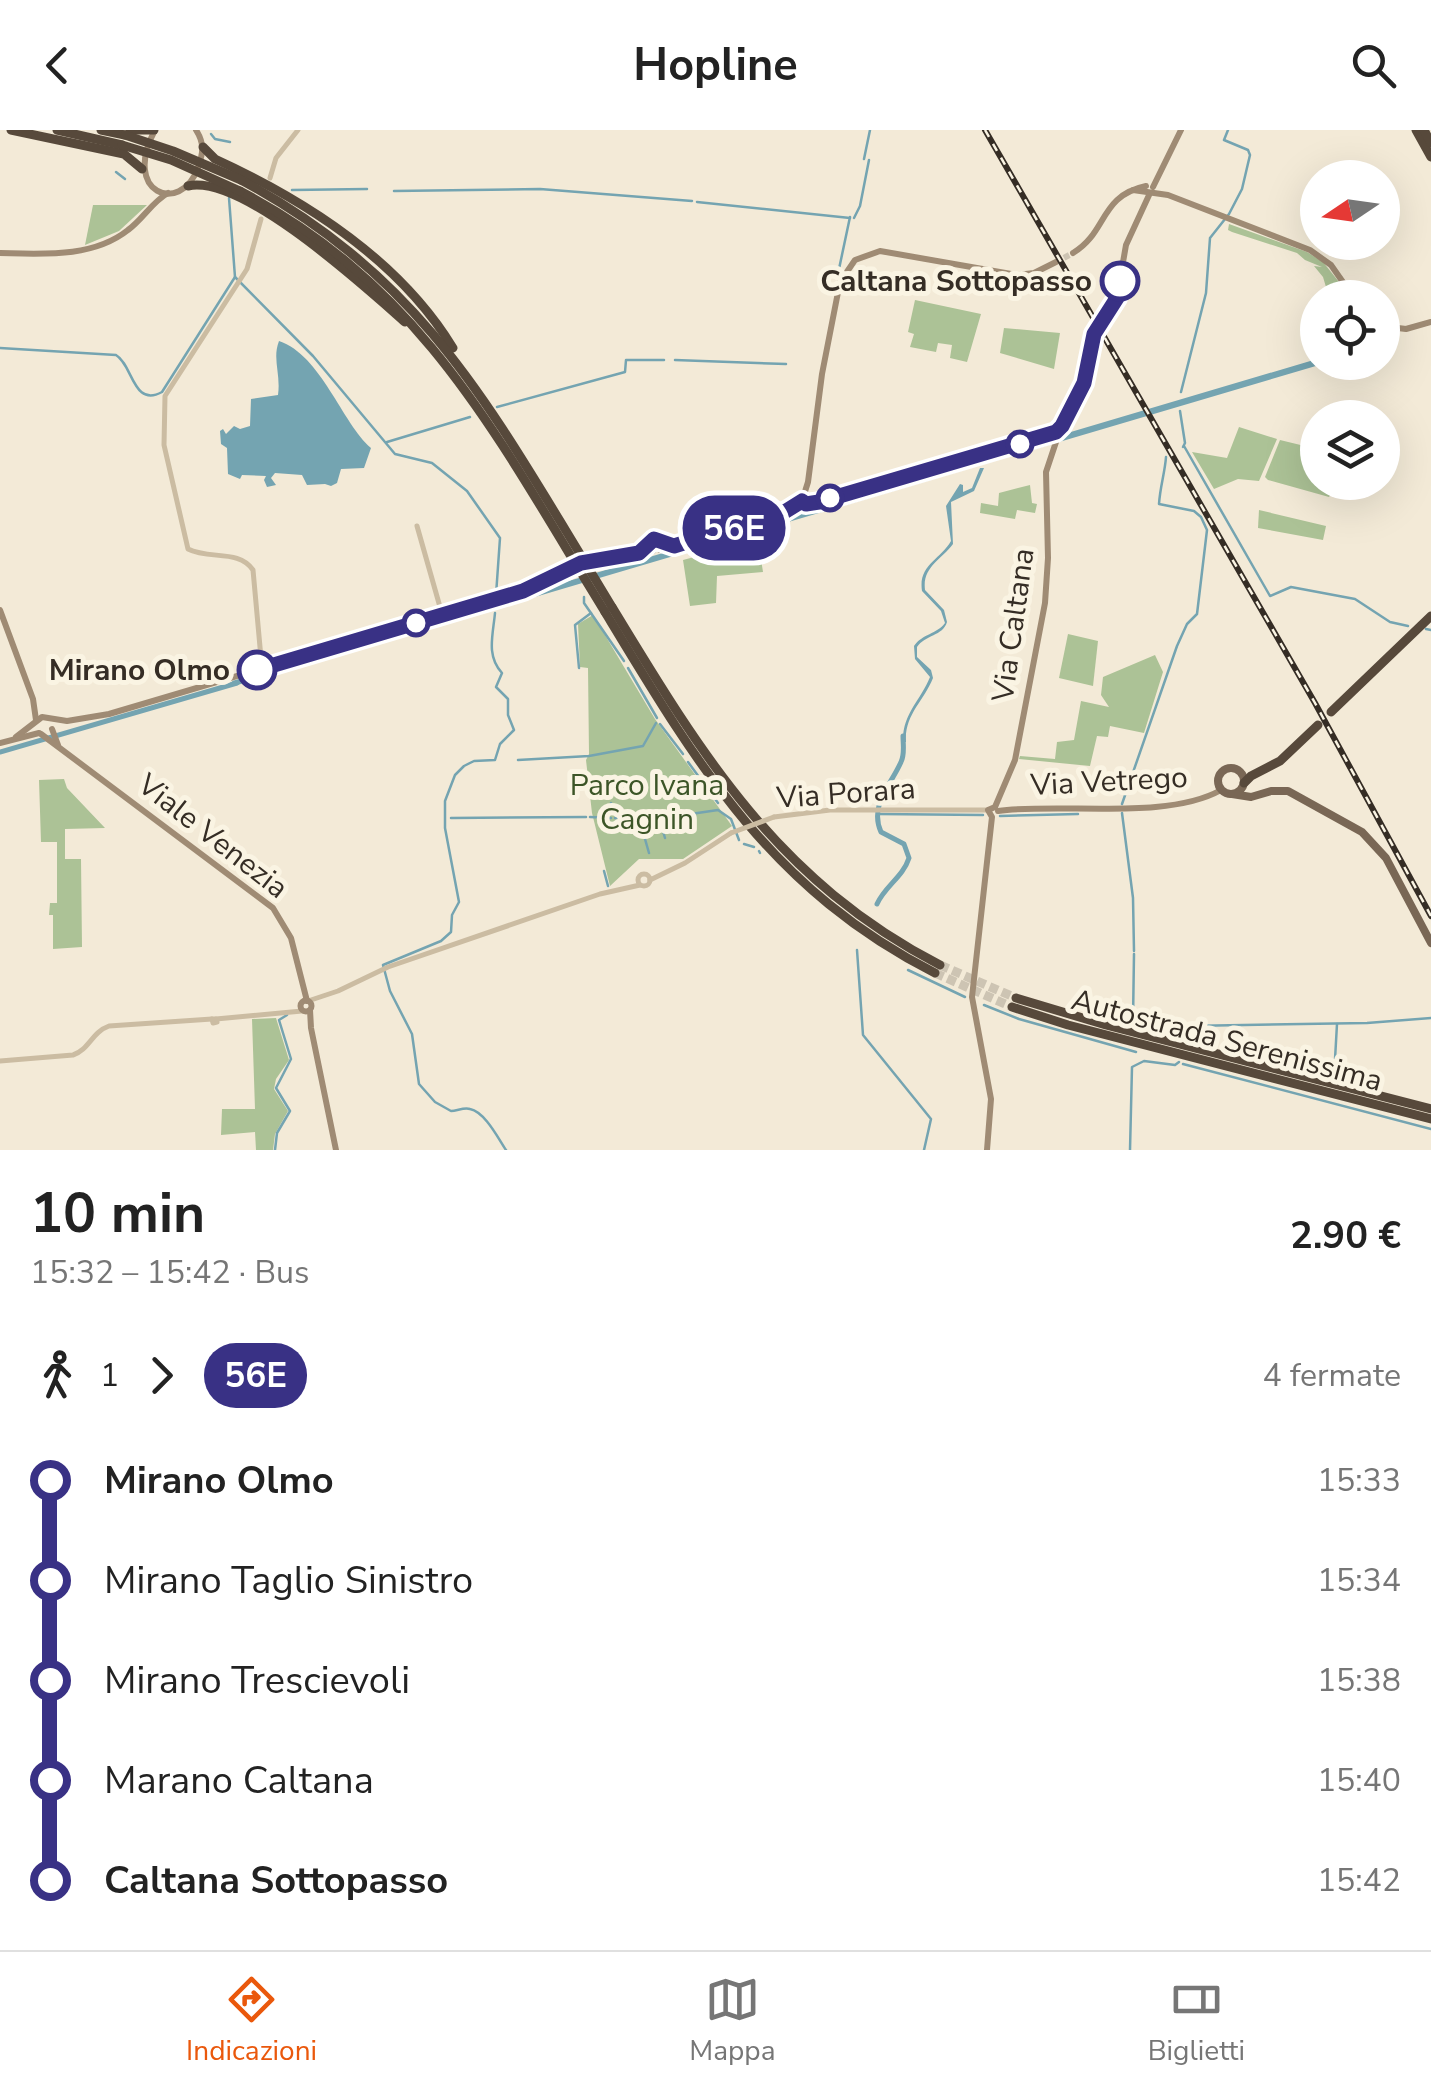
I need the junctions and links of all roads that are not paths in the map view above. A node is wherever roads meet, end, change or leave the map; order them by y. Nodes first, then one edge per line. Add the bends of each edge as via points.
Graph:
1 (11, 130) edge
2 (57, 130) edge
3 (102, 130) edge
4 (154, 130) edge
5 (196, 130) edge
6 (298, 130) edge
7 (1181, 130) edge
8 (1416, 130) edge
9 (1424, 130) edge
10 (126, 137) edge
11 (1431, 143) edge
12 (203, 147) junction
13 (1431, 157) edge
14 (142, 170) junction
15 (270, 178) dead end
16 (149, 184) junction
17 (188, 186) junction
18 (240, 189) junction
19 (1150, 189) junction
20 (168, 193) junction
21 (145, 214) junction
22 (261, 219) dead end
23 (0, 254) edge
24 (1073, 254) tunnel mouth
25 (1056, 262) tunnel mouth
26 (1341, 280) edge
27 (1108, 313) tunnel mouth
28 (1431, 322) edge
29 (1400, 328) edge
30 (1096, 332) tunnel mouth
31 (502, 427) junction
32 (1054, 436) junction
33 (802, 501) junction
34 (416, 526) dead end
35 (576, 556) junction
36 (0, 610) edge
37 (442, 615) junction
38 (1431, 618) edge
39 (262, 668) junction
40 (32, 699) junction
41 (1332, 712) dead end
42 (47, 717) junction
43 (67, 721) junction
44 (36, 722) junction
45 (1318, 726) dead end
46 (47, 732) junction
47 (16, 736) junction
48 (0, 743) edge
49 (1243, 780) junction
50 (1221, 790) junction
51 (1232, 794) junction
52 (1248, 796) junction
53 (993, 811) junction
54 (1431, 943) edge
55 (937, 969) tunnel mouth
56 (305, 1006) junction
57 (288, 1012) junction
58 (310, 1028) junction
59 (0, 1061) edge
60 (1431, 1109) edge
61 (1431, 1119) edge
62 (336, 1150) edge
63 (988, 1150) edge

1 - 14 highway via 124,154
2 - 10 highway
3 - 10 highway
4 - 10 highway
4 - 14 main road
5 - 12 main road
6 - 15 street via 274,160
7 - 19 main road
8 - 13 highway
9 - 11 highway
10 - 18 highway, bridge via 174,151
12 - 17 main road
12 - 31 highway via 370,252 442,329
14 - 16 main road
16 - 20 main road
16 - 21 main road via 152,200
17 - 18 highway, bridge
17 - 20 main road
18 - 31 highway via 315,224 402,296 455,357
18 - 35 highway via 378,288 426,338
19 - 24 main road via 1114,200 1092,238
19 - 26 main road via 1318,254
19 - 27 main road
20 - 21 main road
21 - 23 main road via 95,246
22 - 39 street via 239,282 166,393 164,445 188,549 242,559 253,570
25 - 33 main road via 1034,273 1010,274 886,252 850,265 826,349
28 - 29 main road
30 - 32 main road, Via Caltana via 1086,379
31 - 35 highway
32 - 33 main road via 819,502
32 - 53 main road, Via Caltana via 1046,477 1045,603 1015,760
33 - 37 main road via 674,546 581,563 523,591
34 - 37 street
35 - 55 highway, bridge via 702,752 767,834 838,900
36 - 40 main road
37 - 39 main road
38 - 41 highway
39 - 43 main road
40 - 42 main road
40 - 44 main road
42 - 43 main road
42 - 44 main road
42 - 46 main road
43 - 46 main road
44 - 46 main road
44 - 47 main road
45 - 49 highway via 1280,762
46 - 47 main road
46 - 56 main road, Viale Venezia via 273,908 291,938
47 - 48 main road
49 - 50 main road, Via Vetrego via 1232,768 1224,770
49 - 51 main road, Via Vetrego
49 - 52 main road
50 - 51 main road, Via Vetrego
50 - 53 main road, Via Vetrego via 1198,800 1116,808
51 - 52 main road, Via Vetrego
52 - 54 main road, Via Vetrego via 1293,793 1362,832 1386,858
53 - 56 street, Via Porara, bridge via 830,810 774,817 660,874 641,874 639,882 382,969
53 - 63 main road, Via Caltana via 972,997 991,1099
56 - 57 street
56 - 58 main road, Viale Venezia
57 - 58 street
57 - 59 street via 109,1026 74,1056
58 - 62 main road, Viale Venezia
60 - 61 highway, Autostrada Serenissima via 1014,1002 1104,1035

